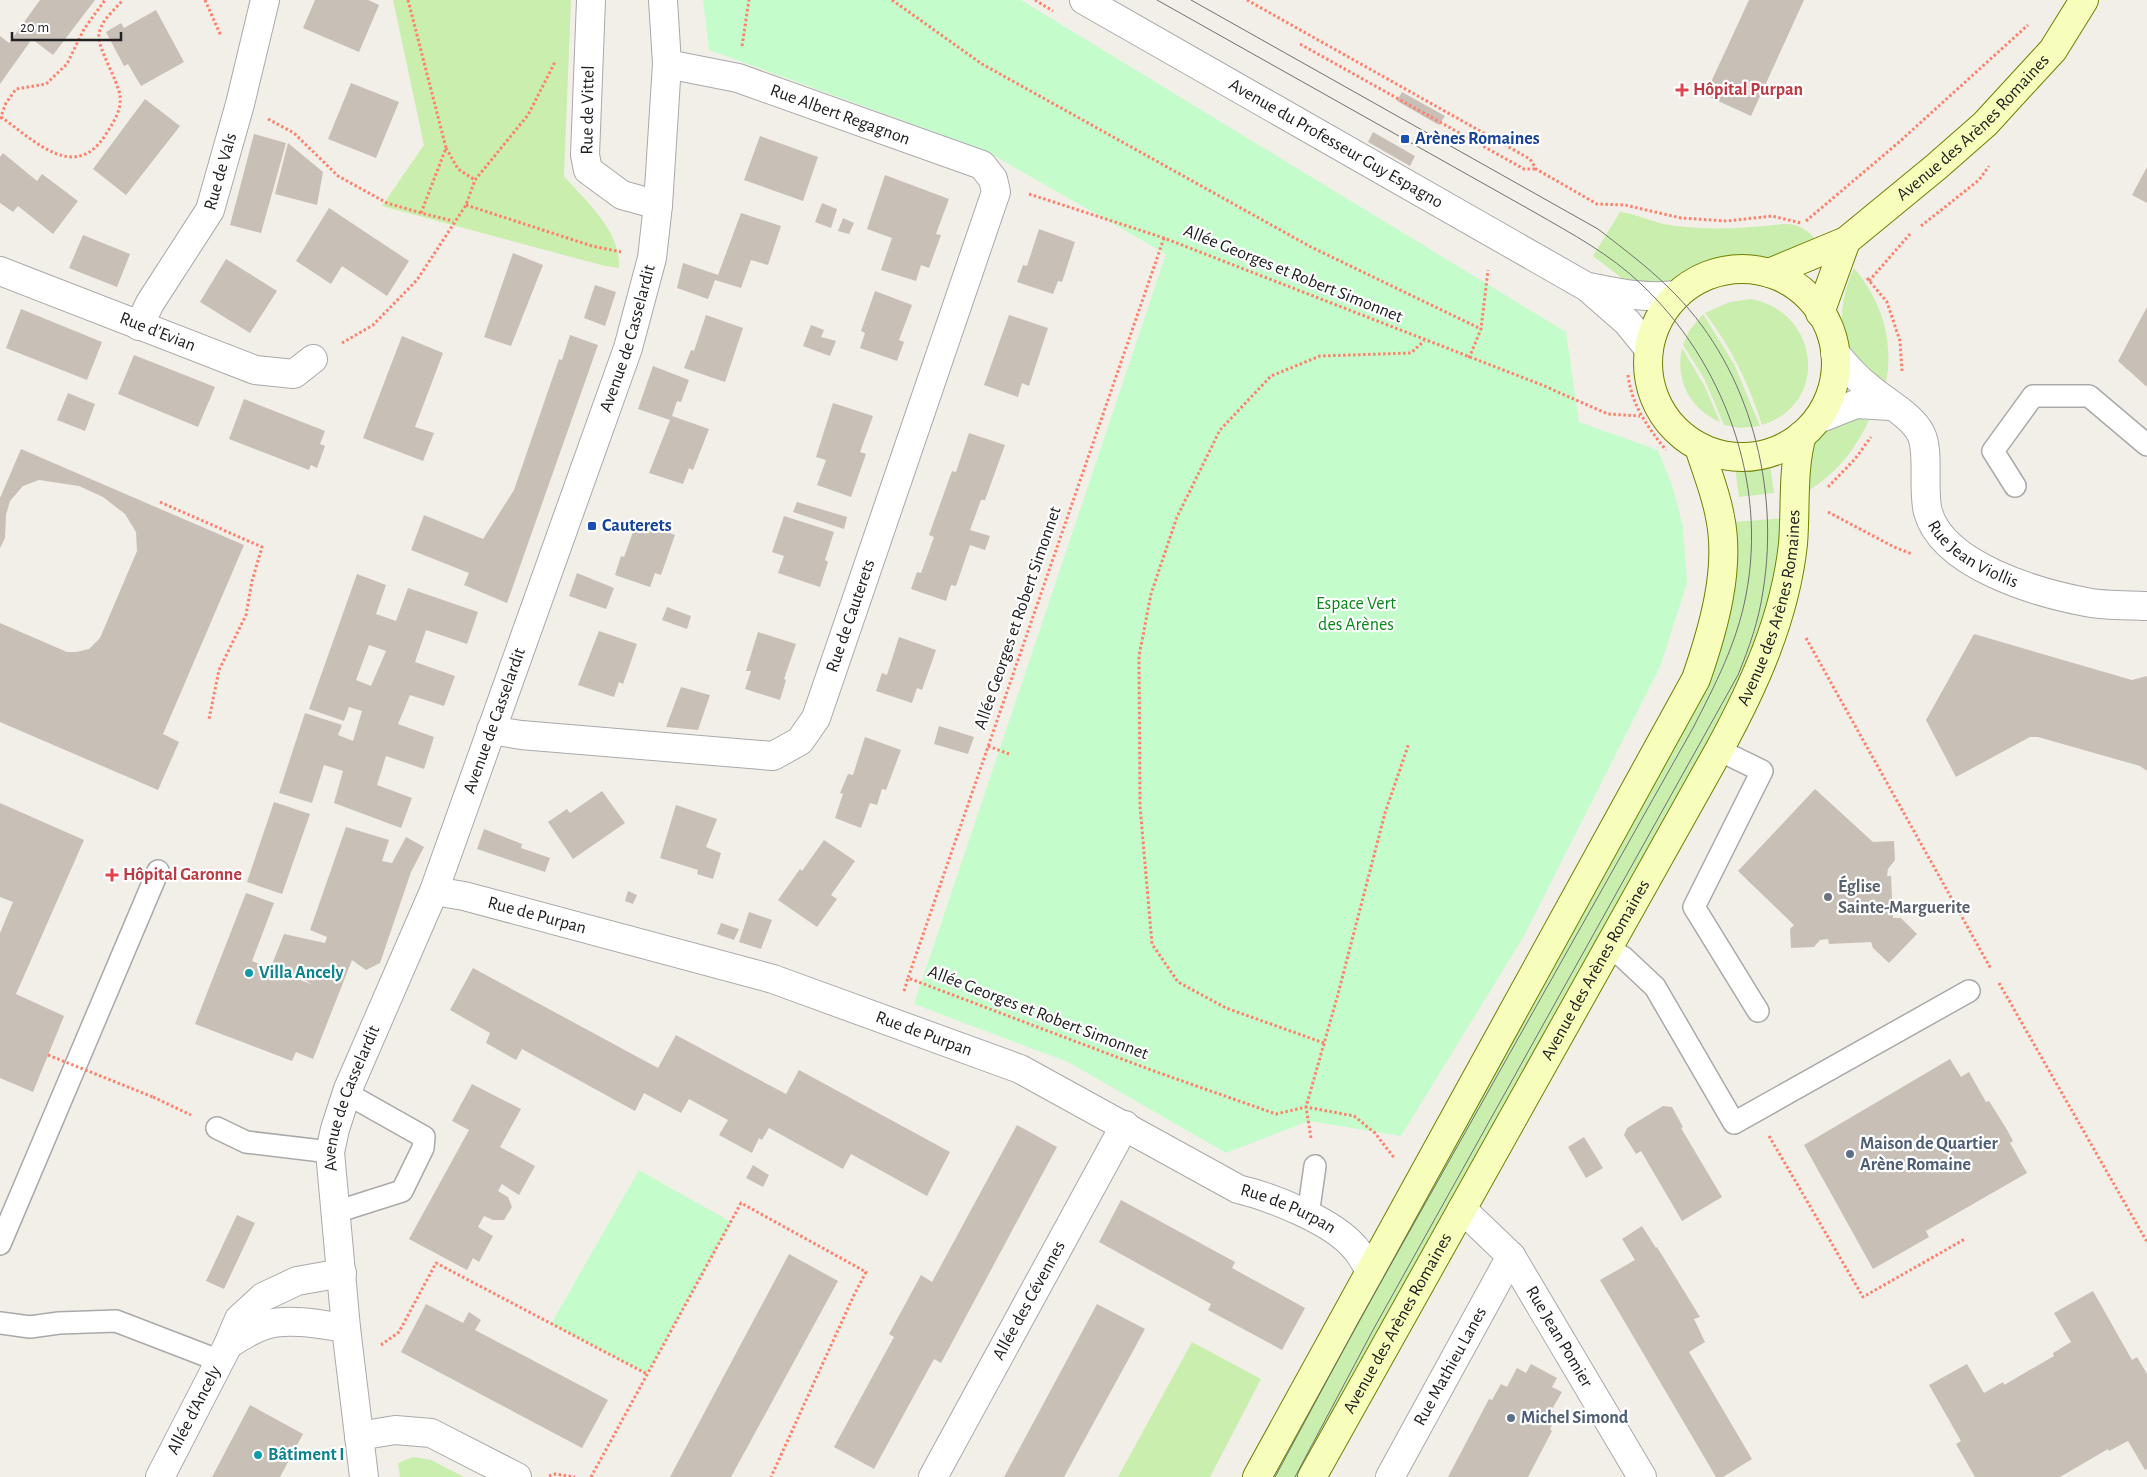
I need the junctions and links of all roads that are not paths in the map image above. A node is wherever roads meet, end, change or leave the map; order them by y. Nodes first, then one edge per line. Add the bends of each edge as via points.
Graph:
1 (265, 0) edge
2 (591, 0) edge
3 (663, 0) edge
4 (1084, 0) edge
5 (2079, 1) edge
6 (667, 64) junction
7 (996, 192) joint
8 (658, 205) junction
9 (1846, 241) junction
10 (0, 271) edge
11 (1769, 273) junction
12 (1588, 286) junction
13 (1677, 296) junction
14 (1820, 313) junction
15 (139, 326) junction
16 (1649, 350) junction
17 (1835, 354) junction
18 (313, 359) road end
19 (1891, 406) junction
20 (1810, 427) junction
21 (2147, 445) edge
22 (1699, 447) junction
23 (2015, 486) dead end
24 (2147, 606) edge
25 (491, 730) junction
26 (1719, 750) junction
27 (158, 871) dead end
28 (434, 891) junction
29 (1608, 949) junction
30 (1969, 991) dead end
31 (1758, 1011) dead end
32 (346, 1093) junction
33 (1125, 1125) junction
34 (217, 1128) road end
35 (330, 1152) junction
36 (1316, 1166) road end
37 (1462, 1209) junction
38 (336, 1212) junction
39 (1308, 1216) junction
40 (0, 1244) edge
41 (1511, 1256) junction
42 (1363, 1260) junction
43 (342, 1273) junction
44 (0, 1323) edge
45 (346, 1328) junction
46 (224, 1353) junction
47 (359, 1436) junction
48 (160, 1477) edge
49 (364, 1477) edge
50 (517, 1477) edge
51 (933, 1477) edge
52 (1257, 1477) edge
53 (1312, 1477) edge
54 (1390, 1477) edge
55 (1642, 1477) edge

1 - 15 street, Rue de Vals via 210,210 150,303
2 - 8 street, Rue de Vittel via 584,155 588,170 622,195
3 - 6 street, Avenue de Casselardit
4 - 12 street, Avenue du Professeur Guy Espagno
5 - 9 main road, Avenue des Arènes Romaines via 2053,50 1985,124
6 - 7 street, Rue Albert Regagnon via 738,78 982,165 993,179
6 - 8 street, Avenue de Casselardit
7 - 25 street, Rue de Cauterets via 816,718 800,741 773,756
8 - 25 street, Avenue de Casselardit via 652,258 628,348
9 - 11 main road, Avenue des Arènes Romaines
9 - 14 main road
10 - 15 street, Rue d'Evian
11 - 13 main road via 1745,269 1720,272 1696,281
11 - 14 main road via 1802,291
12 - 13 street, Avenue du Professeur Guy Espagno via 1627,295
12 - 16 street, Avenue du Professeur Guy Espagno via 1627,322
13 - 16 main road via 1658,320
14 - 17 main road via 1831,333
15 - 18 street, Rue d'Evian via 255,370 294,374
16 - 22 main road via 1648,369 1659,406 1669,422
17 - 19 street, Rue Jean Viollis
17 - 20 main road via 1835,379 1830,398
19 - 20 street via 1856,404
19 - 24 street, Rue Jean Viollis via 1912,422 1921,434 1928,514 1941,538 1962,556 2036,589 2088,602
20 - 22 main road via 1780,449 1742,457 1722,455
20 - 26 main road, Avenue des Arènes Romaines via 1796,456 1793,546 1781,612 1755,680
21 - 23 lane via 2089,396 2033,396 1993,451
22 - 42 main road via 1720,517 1723,539 1721,585 1710,638 1696,679
25 - 28 street, Avenue de Casselardit
26 - 29 main road, Avenue des Arènes Romaines
26 - 31 lane via 1762,771 1694,907
27 - 40 lane
28 - 32 street, Avenue de Casselardit
28 - 33 street, Rue de Purpan via 464,896 773,979 1020,1069
29 - 30 lane via 1655,987 1734,1122
29 - 37 main road, Avenue des Arènes Romaines
32 - 35 street, Avenue de Casselardit
32 - 38 lane via 424,1137 423,1148 402,1191
33 - 39 street, Rue de Purpan via 1238,1189 1259,1194
33 - 51 street, Allée des Cévennes
34 - 35 lane via 246,1142
35 - 38 street, Avenue de Casselardit
36 - 39 lane
37 - 41 street, Rue Jean Pomier
37 - 53 main road, Avenue des Arènes Romaines
38 - 43 street, Avenue de Casselardit
39 - 42 street, Rue de Purpan via 1343,1236
41 - 54 street, Rue Mathieu Lanes
41 - 55 street, Rue Jean Pomier
42 - 52 main road
43 - 45 street, Avenue de Casselardit
43 - 46 street, Allée d'Ancely via 296,1281 264,1296 238,1318
44 - 46 lane via 30,1327 116,1322
45 - 46 street, Allée d'Ancely via 272,1323 253,1329
45 - 47 street, Avenue de Casselardit
46 - 48 street, Allée d'Ancely
47 - 49 street, Avenue de Casselardit
47 - 50 street via 395,1430 431,1433

